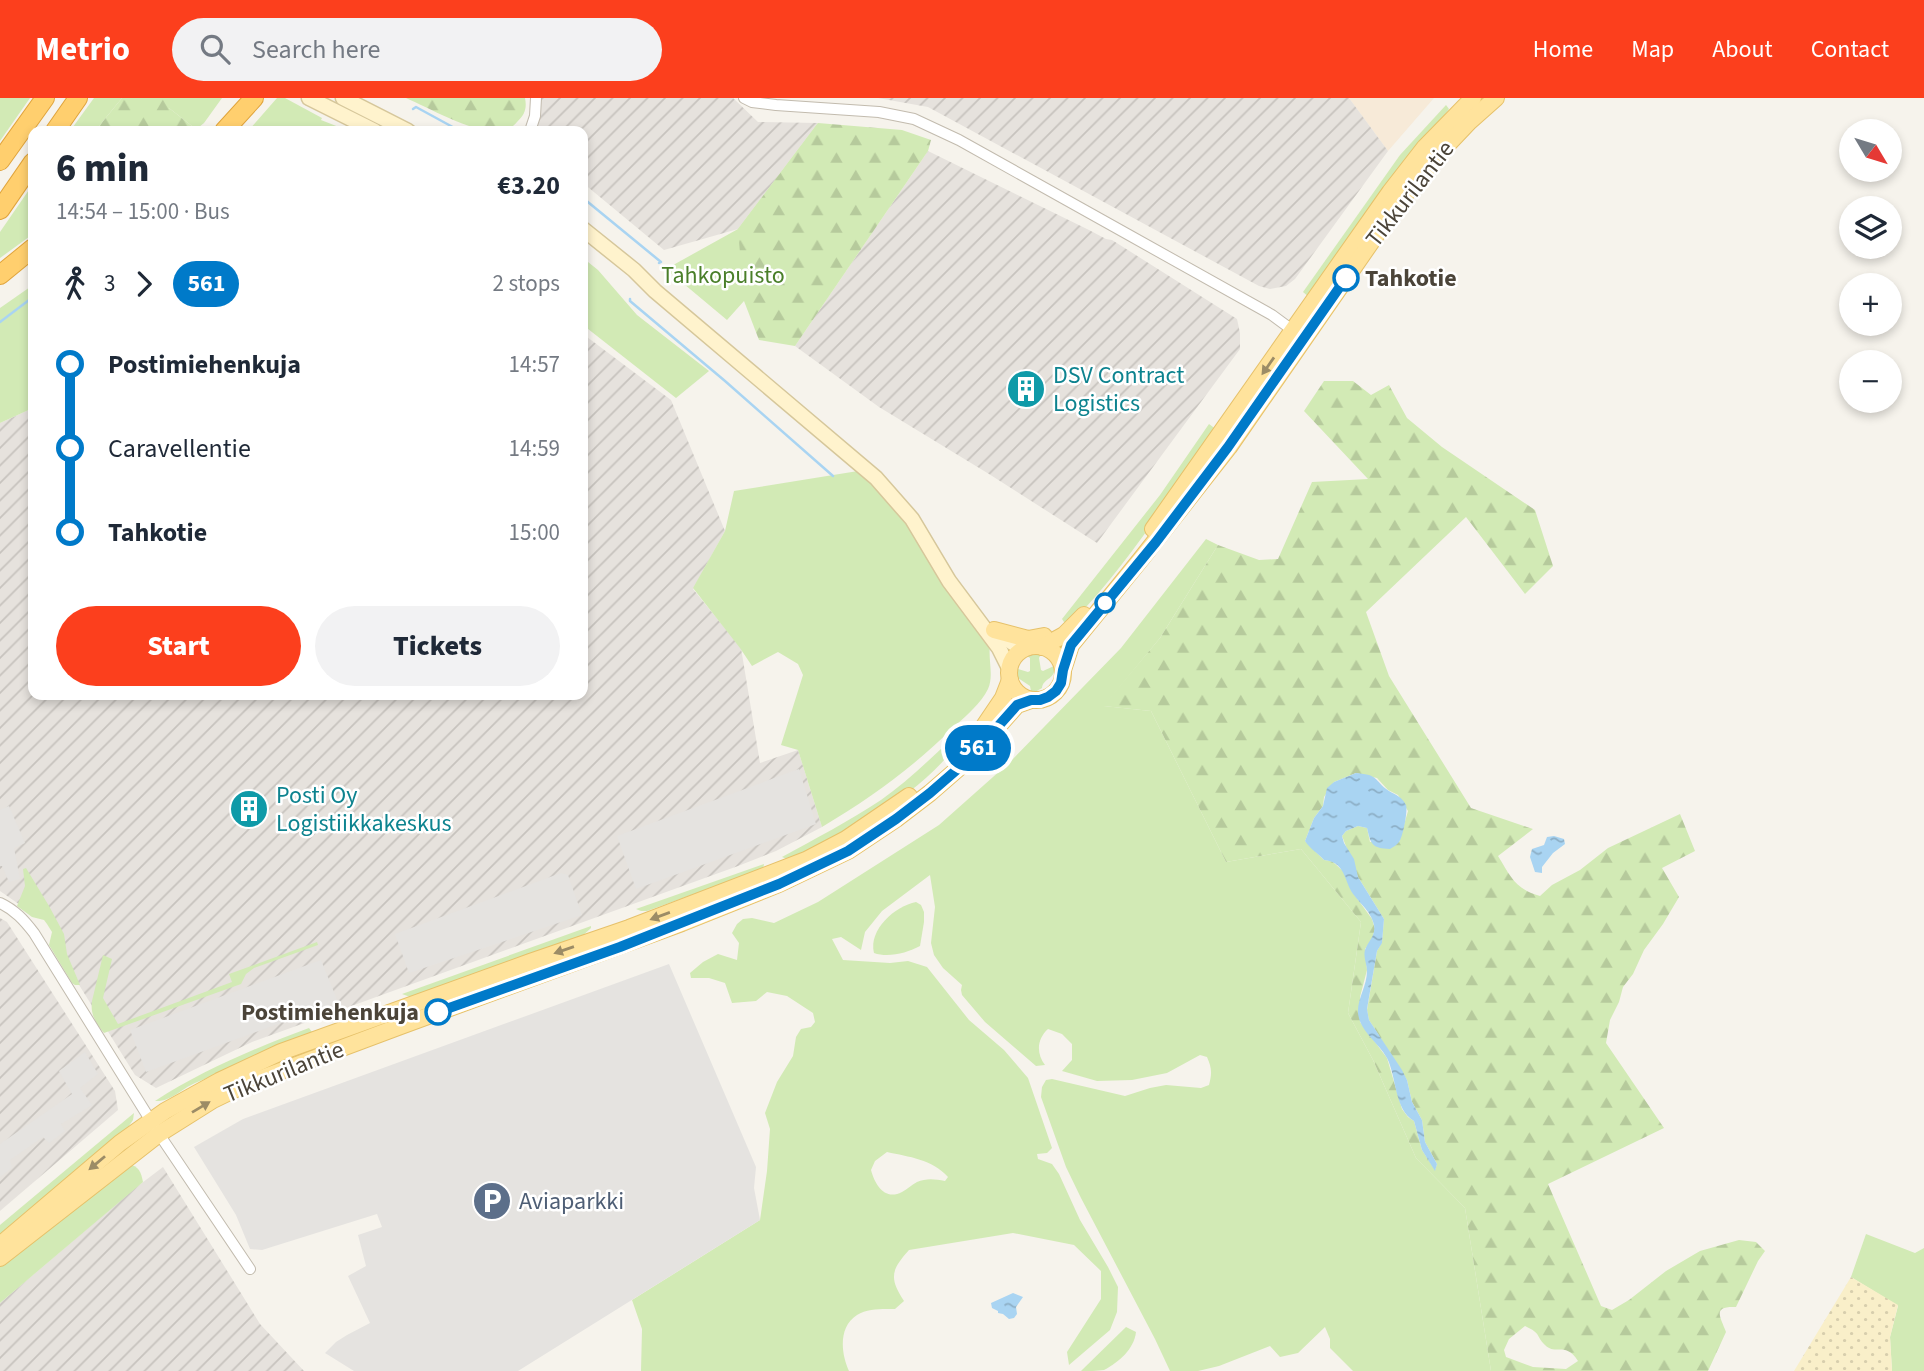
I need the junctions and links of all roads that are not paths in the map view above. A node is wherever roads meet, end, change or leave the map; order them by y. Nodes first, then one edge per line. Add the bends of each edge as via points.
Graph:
1 (45, 98) edge
2 (78, 98) edge
3 (254, 98) edge
4 (309, 98) edge
5 (343, 98) edge
6 (536, 98) edge
7 (745, 98) edge
8 (1473, 98) edge
9 (1496, 98) edge
10 (58, 126) edge
11 (229, 126) edge
12 (365, 126) edge
13 (398, 126) edge
14 (532, 126) edge
15 (0, 161) edge
16 (28, 169) edge
17 (0, 210) edge
18 (588, 233) edge
19 (588, 244) edge
20 (28, 252) edge
21 (0, 275) edge
22 (655, 291) junction
23 (1299, 335) junction
24 (965, 604) junction
25 (1073, 627) junction
26 (994, 630) junction
27 (1035, 647) junction
28 (1063, 670) junction
29 (1009, 674) junction
30 (1031, 700) junction
31 (0, 903) edge
32 (154, 1128) junction
33 (0, 1245) edge
34 (0, 1258) edge
35 (250, 1269) dead end

1 - 15 highway
2 - 10 highway
3 - 11 highway
4 - 12 main road
5 - 13 main road
6 - 14 street
7 - 23 street via 914,119 1272,315
8 - 23 main road, Tikkurilantie via 1424,147 1390,192
9 - 23 main road, Tikkurilantie via 1433,160
16 - 17 highway
18 - 22 main road
19 - 22 main road
20 - 21 highway
22 - 24 main road via 877,478 912,519
23 -> 25 main road, Tikkurilantie via 1134,556
23 - 28 main road, Tikkurilantie via 1198,488 1071,645
24 - 26 main road
24 - 29 main road via 999,648
25 - 26 main road via 1028,639
25 - 27 main road, Tikkurilantie
26 - 27 main road via 1014,644
27 - 28 main road via 1050,650
27 - 29 main road via 1014,657
28 - 30 main road via 1056,691
29 - 30 main road via 1018,693
29 -> 32 main road, Tikkurilantie via 1003,698 987,724 924,785 846,839 806,860 641,923 281,1052 219,1081
32 -> 30 main road, Tikkurilantie via 285,1068 620,947 848,851 922,800 968,760 1017,705
31 - 32 street via 23,918 34,933
32 -> 33 main road, Tikkurilantie via 120,1143
32 - 34 main road, Tikkurilantie
32 - 35 street

